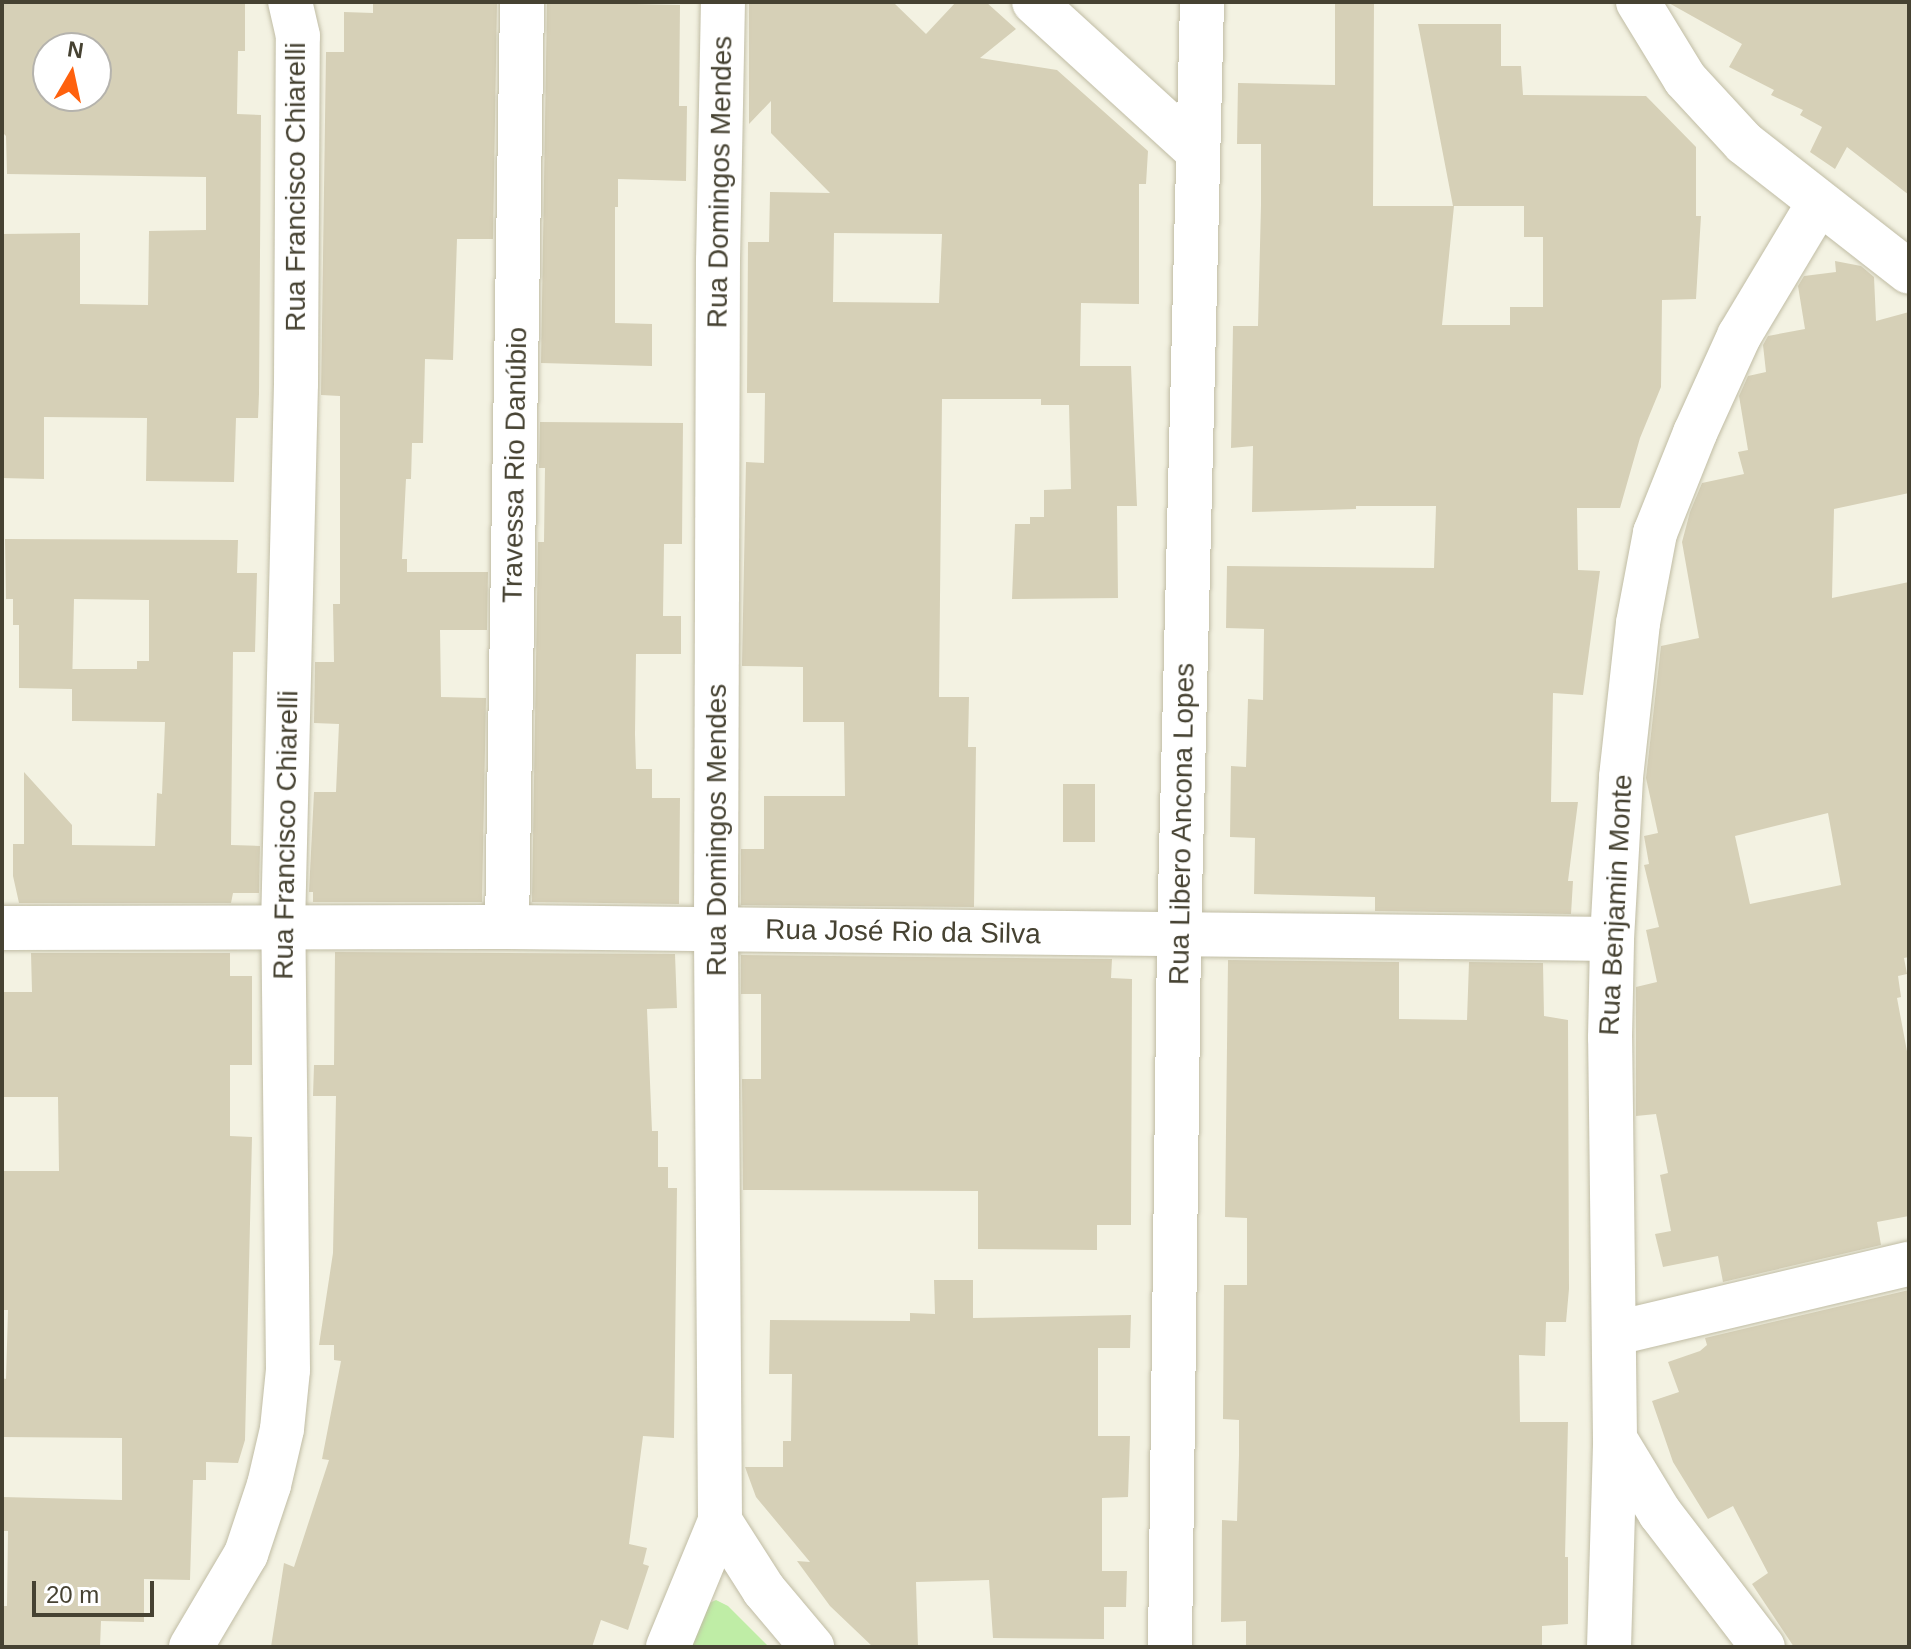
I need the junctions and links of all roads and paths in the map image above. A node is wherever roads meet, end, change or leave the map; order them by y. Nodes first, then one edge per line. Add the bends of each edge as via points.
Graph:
1 (290, 2) edge
2 (522, 2) edge
3 (723, 2) edge
4 (1034, 2) edge
5 (1202, 2) edge
6 (1638, 2) edge
7 (1197, 151) junction
8 (1818, 204) junction
9 (1909, 272) edge
10 (283, 927) junction
11 (507, 927) junction
12 (2, 928) edge
13 (716, 930) junction
14 (1179, 936) junction
15 (1612, 939) junction
16 (1909, 1264) edge
17 (1616, 1333) junction
18 (1615, 1439) junction
19 (720, 1521) junction
20 (191, 1647) edge
21 (668, 1647) edge
22 (812, 1647) edge
23 (1170, 1647) edge
24 (1609, 1647) edge
25 (1763, 1647) edge

1 - 10 street, Rua Francisco Chiarelli via 298,36 296,384
2 - 11 street, Travessa Rio Danúbio
3 - 13 street, Rua Domingos Mendes
4 - 7 street
5 - 7 street, Rua Libero Ancona Lopes
6 - 8 street via 1685,79 1744,143
7 - 14 street, Rua Libero Ancona Lopes
8 - 9 street
8 - 15 street, Rua Benjamin Monte via 1739,336 1655,533 1622,762
10 - 11 street, Rua José Rio da Silva
10 - 12 street, Rua José Rio da Silva
10 - 20 street, Rua Francisco Chiarelli via 288,1370 282,1429 246,1554
11 - 13 street, Rua José Rio da Silva
13 - 14 street, Rua José Rio da Silva
13 - 19 street, Rua Domingos Mendes
14 - 15 street, Rua José Rio da Silva
14 - 23 street, Rua Libero Ancona Lopes
15 - 17 street, Rua Benjamin Monte
16 - 17 street
17 - 18 street, Rua Benjamin Monte
18 - 24 street, Rua Benjamin Monte
18 - 25 street via 1660,1513
19 - 21 street, Rua Domingos Mendes
19 - 22 street via 764,1590

